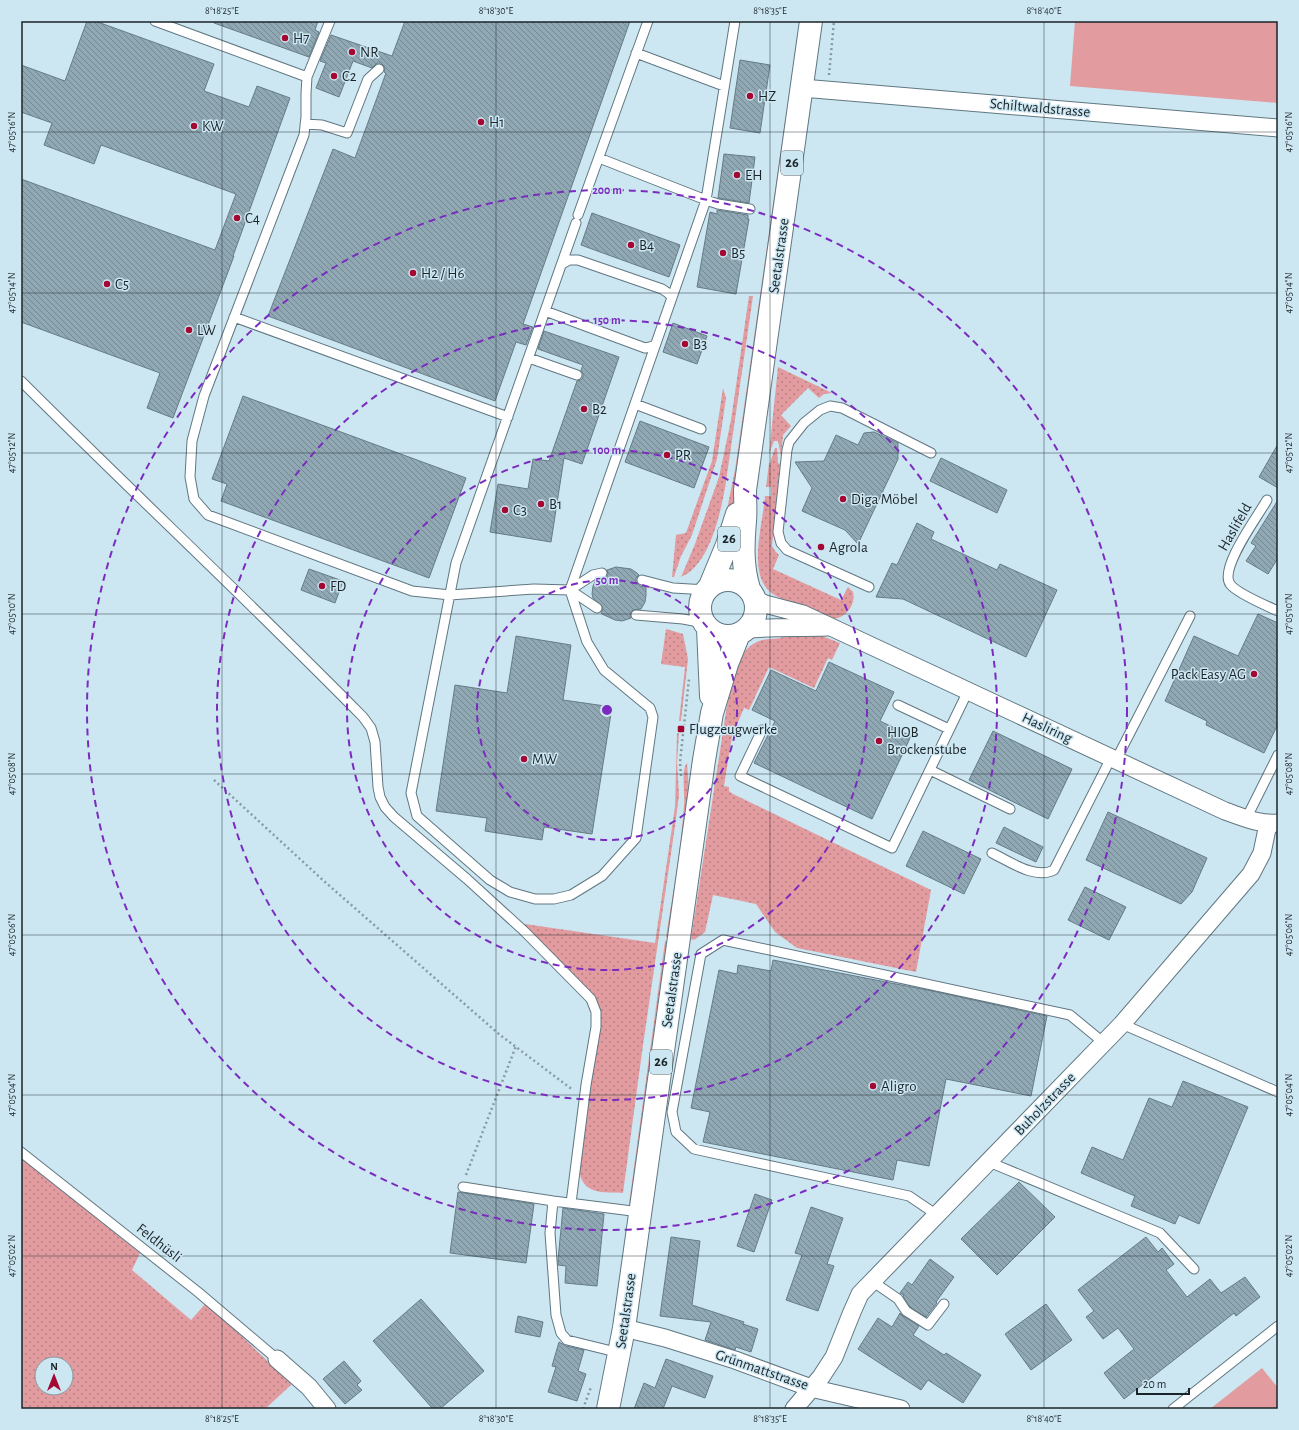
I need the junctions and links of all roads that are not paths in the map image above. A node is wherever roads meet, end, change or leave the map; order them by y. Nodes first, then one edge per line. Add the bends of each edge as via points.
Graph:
1 (155, 21) edge
2 (330, 21) edge
3 (648, 21) edge
4 (735, 21) edge
5 (811, 21) edge
6 (636, 53) junction
7 (379, 69) dead end
8 (307, 77) junction
9 (724, 86) junction
10 (802, 88) junction
11 (305, 124) junction
12 (1278, 128) edge
13 (599, 158) junction
14 (706, 200) junction
15 (750, 209) dead end
16 (562, 264) junction
17 (672, 298) junction
18 (545, 311) junction
19 (234, 317) junction
20 (655, 345) junction
21 (528, 358) junction
22 (577, 375) dead end
23 (21, 380) edge
24 (635, 404) junction
25 (508, 416) junction
26 (701, 429) dead end
27 (931, 453) dead end
28 (745, 490) junction
29 (1267, 500) dead end
30 (602, 573) dead end
31 (642, 580) dead end
32 (869, 587) dead end
33 (708, 588) junction
34 (570, 590) junction
35 (752, 594) junction
36 (450, 595) junction
37 (597, 608) dead end
38 (1278, 611) edge
39 (636, 615) dead end
40 (1190, 616) dead end
41 (706, 626) junction
42 (829, 627) junction
43 (743, 632) junction
44 (968, 691) junction
45 (898, 706) dead end
46 (712, 713) junction
47 (762, 730) dead end
48 (949, 730) junction
49 (1278, 755) edge
50 (1113, 759) junction
51 (930, 770) junction
52 (1010, 809) dead end
53 (1246, 819) junction
54 (1273, 824) edge
55 (992, 853) dead end
56 (1122, 1024) junction
57 (1104, 1043) junction
58 (1278, 1092) edge
59 (21, 1152) edge
60 (989, 1162) junction
61 (463, 1187) road end
62 (553, 1201) junction
63 (571, 1203) junction
64 (640, 1212) junction
65 (937, 1215) junction
66 (1194, 1269) dead end
67 (872, 1281) junction
68 (944, 1304) dead end
69 (1278, 1326) edge
70 (624, 1328) junction
71 (620, 1353) junction
72 (277, 1359) joint
73 (811, 1388) junction
74 (327, 1409) edge
75 (608, 1409) edge
76 (794, 1409) edge
77 (901, 1409) edge
78 (1172, 1409) edge

1 - 8 lane
2 - 8 lane
3 - 6 lane
4 - 9 lane
5 - 10 main road, Seetalstrasse / 26
6 - 9 lane
6 - 13 lane
7 - 11 lane via 368,79 347,133 322,125
8 - 11 lane
9 - 14 lane
10 - 12 street, Schiltwaldstrasse
10 - 28 main road, Seetalstrasse / 26
11 - 19 lane via 304,135
13 - 14 lane
13 - 16 lane
14 - 15 lane
14 - 17 lane
16 - 17 lane via 569,260 578,260 662,289
16 - 18 lane
17 - 20 lane
18 - 20 lane via 645,348
18 - 21 lane
19 - 25 lane
19 - 36 lane via 204,396 192,441 190,477 194,500 208,515 412,591
20 - 24 lane
21 - 22 lane
21 - 25 lane
23 - 63 lane via 363,717 371,728 375,742 378,787 385,807 524,932 591,999 596,1012 596,1027
24 - 26 lane
24 - 34 lane
25 - 36 lane via 456,563
27 - 32 lane via 842,408 830,406 820,410 804,424 789,442 778,532 781,543 786,550
28 - 33 main road, Seetalstrasse / 26 via 727,544
28 - 35 main road, Seetalstrasse / 26 via 743,557 745,574
29 - 38 lane, Haslifeld via 1232,557 1227,574 1229,584 1235,590
30 - 34 lane via 593,575
31 - 33 lane via 673,588
33 - 35 main road via 723,580 730,580 743,584
33 - 41 main road via 703,594 700,606
34 - 36 lane via 534,589
34 - 36 lane via 587,642 604,670 650,708 653,717 636,838 602,876 571,895 554,899 535,899 510,892 490,880 417,816 411,793
34 - 37 lane
35 - 42 street, Hasliring via 765,604 803,614
35 - 43 main road via 756,615
39 - 41 lane via 684,619
40 - 50 lane
41 - 43 main road via 720,635 732,636
41 - 46 main road, Seetalstrasse / 26
42 - 43 street, Hasliring via 776,627
42 - 44 street, Hasliring
43 - 46 main road, Seetalstrasse / 26 via 727,664
44 - 48 lane
44 - 50 street, Hasliring
45 - 48 lane
46 - 64 main road, Seetalstrasse / 26
47 - 51 lane via 740,776 892,848
48 - 51 lane
49 - 53 lane
50 - 53 street, Hasliring
50 - 55 lane via 1054,870 1047,874 1032,872
51 - 52 lane
53 - 54 street, Hasliring
54 - 56 street, Buholzstrasse via 1251,874
56 - 57 street, Buholzstrasse
56 - 58 lane
57 - 60 street, Buholzstrasse
57 - 65 lane via 1070,1015 723,940 701,954 672,1112 676,1132 694,1149 909,1196
59 - 72 lane, Feldhüsli via 198,1292
60 - 65 street, Buholzstrasse
60 - 66 lane via 1160,1234
61 - 62 lane
62 - 63 lane
62 - 71 lane via 550,1233 556,1315 561,1334 567,1340
63 - 64 lane
64 - 70 main road, Seetalstrasse / 26
65 - 67 street, Buholzstrasse
67 - 68 lane via 898,1299 906,1311 928,1325
67 - 73 street, Buholzstrasse via 860,1294 834,1357
69 - 78 lane
70 - 71 main road, Seetalstrasse / 26
70 - 73 street, Grünmattstrasse via 735,1360
71 - 75 main road, Seetalstrasse / 26
72 - 74 street via 309,1388
73 - 76 street, Buholzstrasse
73 - 77 street, Grünmattstrasse

